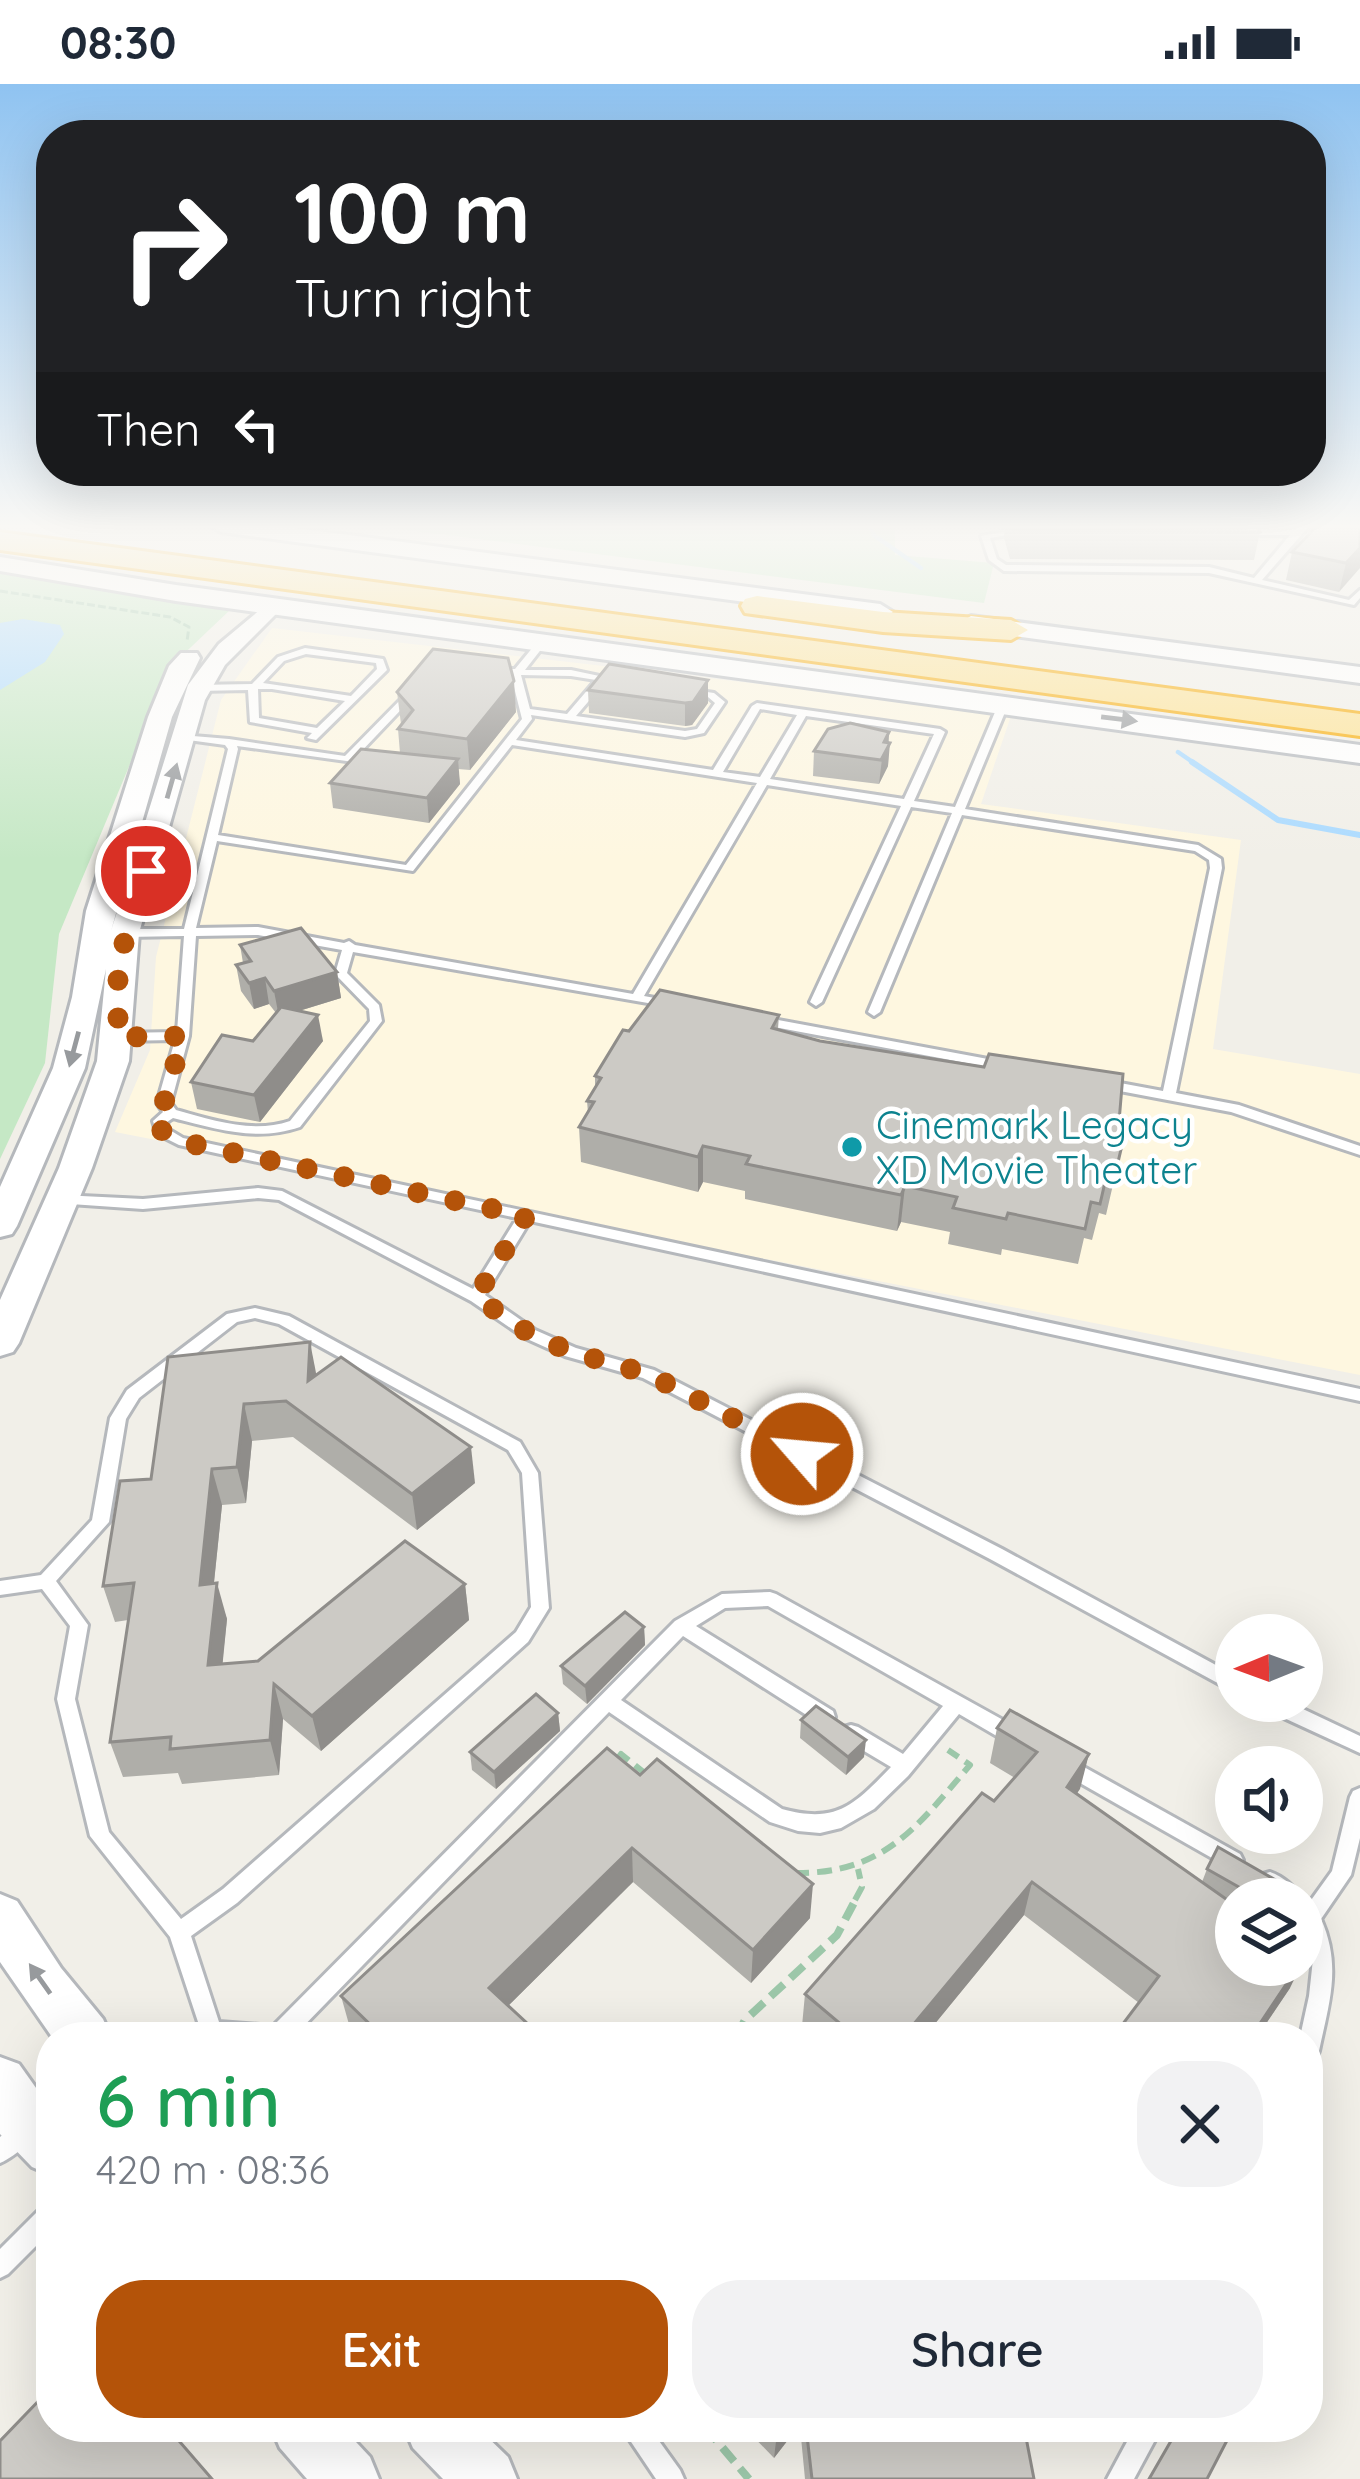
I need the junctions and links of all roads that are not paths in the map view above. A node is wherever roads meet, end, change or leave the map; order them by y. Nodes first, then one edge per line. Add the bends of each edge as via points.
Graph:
1 (220, 637) edge
2 (235, 637) edge
3 (496, 637) edge
4 (550, 637) edge
5 (714, 637) edge
6 (848, 637) edge
7 (1063, 637) edge
8 (542, 643) junction
9 (477, 670) edge
10 (740, 670) junction
11 (516, 675) junction
12 (1360, 675) edge
13 (603, 678) junction
14 (624, 682) edge
15 (418, 687) edge
16 (197, 688) junction
17 (253, 688) junction
18 (668, 688) edge
19 (352, 699) junction
20 (1003, 705) junction
21 (1360, 705) edge
22 (528, 712) junction
23 (803, 712) junction
24 (569, 718) junction
25 (1360, 725) edge
26 (319, 731) junction
27 (154, 737) junction
28 (185, 737) junction
29 (229, 742) junction
30 (508, 742) junction
31 (298, 752) junction
32 (1360, 754) edge
33 (348, 759) junction
34 (370, 763) edge
35 (716, 774) junction
36 (457, 776) edge
37 (479, 779) junction
38 (765, 781) junction
39 (908, 803) junction
40 (959, 811) junction
41 (213, 837) junction
42 (190, 930) junction
43 (110, 933) junction
44 (349, 946) junction
45 (637, 998) junction
46 (816, 1002) dead end
47 (693, 1008) edge
48 (874, 1012) dead end
49 (746, 1018) edge
50 (183, 1036) junction
51 (118, 1037) junction
52 (1018, 1068) edge
53 (1081, 1080) edge
54 (1169, 1096) junction
55 (171, 1112) junction
56 (1360, 1151) edge
57 (58, 1200) junction
58 (3, 1206) edge
59 (526, 1216) junction
60 (476, 1297) junction
61 (0, 1343) edge
62 (1360, 1395) edge
63 (46, 1581) junction
64 (0, 1588) edge
65 (681, 1626) junction
66 (1215, 1674) edge
67 (608, 1701) junction
68 (957, 1703) junction
69 (1312, 1722) edge
70 (1360, 1745) edge
71 (1036, 1748) edge
72 (1056, 1760) edge
73 (904, 1766) junction
74 (1360, 1797) edge
75 (1265, 1878) edge
76 (1323, 1895) edge
77 (0, 1917) edge
78 (179, 1932) junction
79 (1320, 1986) edge
80 (74, 2022) edge
81 (205, 2022) edge
82 (291, 2022) edge
83 (1313, 2022) edge
84 (0, 2083) edge
85 (33, 2136) edge
86 (36, 2229) edge
87 (0, 2266) edge
88 (315, 2442) edge
89 (449, 2442) edge
90 (644, 2442) edge
91 (1141, 2442) edge
92 (348, 2479) edge
93 (486, 2479) edge
94 (670, 2479) edge
95 (1120, 2479) edge

1 - 27 street via 181,667
2 - 16 street
3 - 8 main road
4 - 10 highway
5 - 25 highway
6 - 21 highway
7 - 12 main road
8 - 10 main road
8 - 11 lane
9 - 11 lane
10 - 20 main road
11 - 13 lane
11 - 22 lane
13 - 14 lane
13 - 24 lane
15 - 33 lane
16 - 17 lane
16 - 28 street
17 - 19 lane
17 - 19 lane via 281,659 305,651 380,661 382,670
17 - 26 lane via 254,720
18 - 24 lane via 720,702 700,730 686,734
19 - 26 lane
20 -> 32 main road
20 - 40 lane
22 - 24 lane
22 - 30 lane
23 - 35 lane via 757,706
23 - 38 lane
23 - 39 lane via 940,732
26 - 31 lane
27 - 28 street
27 - 43 street
28 - 29 lane
43 -> 28 street
29 - 31 lane
29 - 41 lane
30 - 35 lane
30 - 37 lane
31 - 33 lane
33 - 34 lane
35 - 38 lane
36 - 37 lane
37 - 41 lane via 409,869
38 - 39 lane
38 - 45 lane
39 - 40 lane
39 - 46 lane
40 - 48 lane
40 - 54 lane via 1198,848 1215,859
41 - 42 lane
42 - 43 lane
42 - 44 lane
42 - 50 lane
43 - 51 street
43 -> 58 street via 69,1068
44 - 45 lane
44 - 55 lane via 341,974 375,1008 376,1021 296,1124 258,1132
45 - 47 lane
49 - 52 lane
50 - 51 lane
50 - 55 lane via 164,1103
51 - 57 street via 94,1121
53 - 54 lane
54 - 56 lane via 1234,1108
55 - 59 lane via 160,1121 162,1131 179,1141
57 - 58 street
57 - 60 lane via 282,1196
57 - 61 street
59 - 60 lane
59 - 62 lane
60 - 66 lane via 550,1343 648,1374
63 - 64 lane
63 - 78 lane via 79,1625 66,1699 100,1836
63 - 78 lane via 100,1522 118,1418 133,1394 232,1318 254,1313 284,1320 514,1446 530,1474 540,1608 522,1636 230,1896
65 - 67 lane
65 - 68 lane via 722,1601 770,1599
65 - 73 lane
67 - 73 lane via 777,1816 804,1824 832,1823 854,1811
67 - 82 lane
68 - 71 lane
68 - 73 lane
69 - 70 lane
72 - 75 lane
74 - 76 lane via 1341,1875
80 -> 77 street
78 - 81 lane
79 - 83 lane
84 - 85 street
86 - 87 lane
88 - 92 street
89 - 93 street
90 - 94 lane
91 - 95 lane

